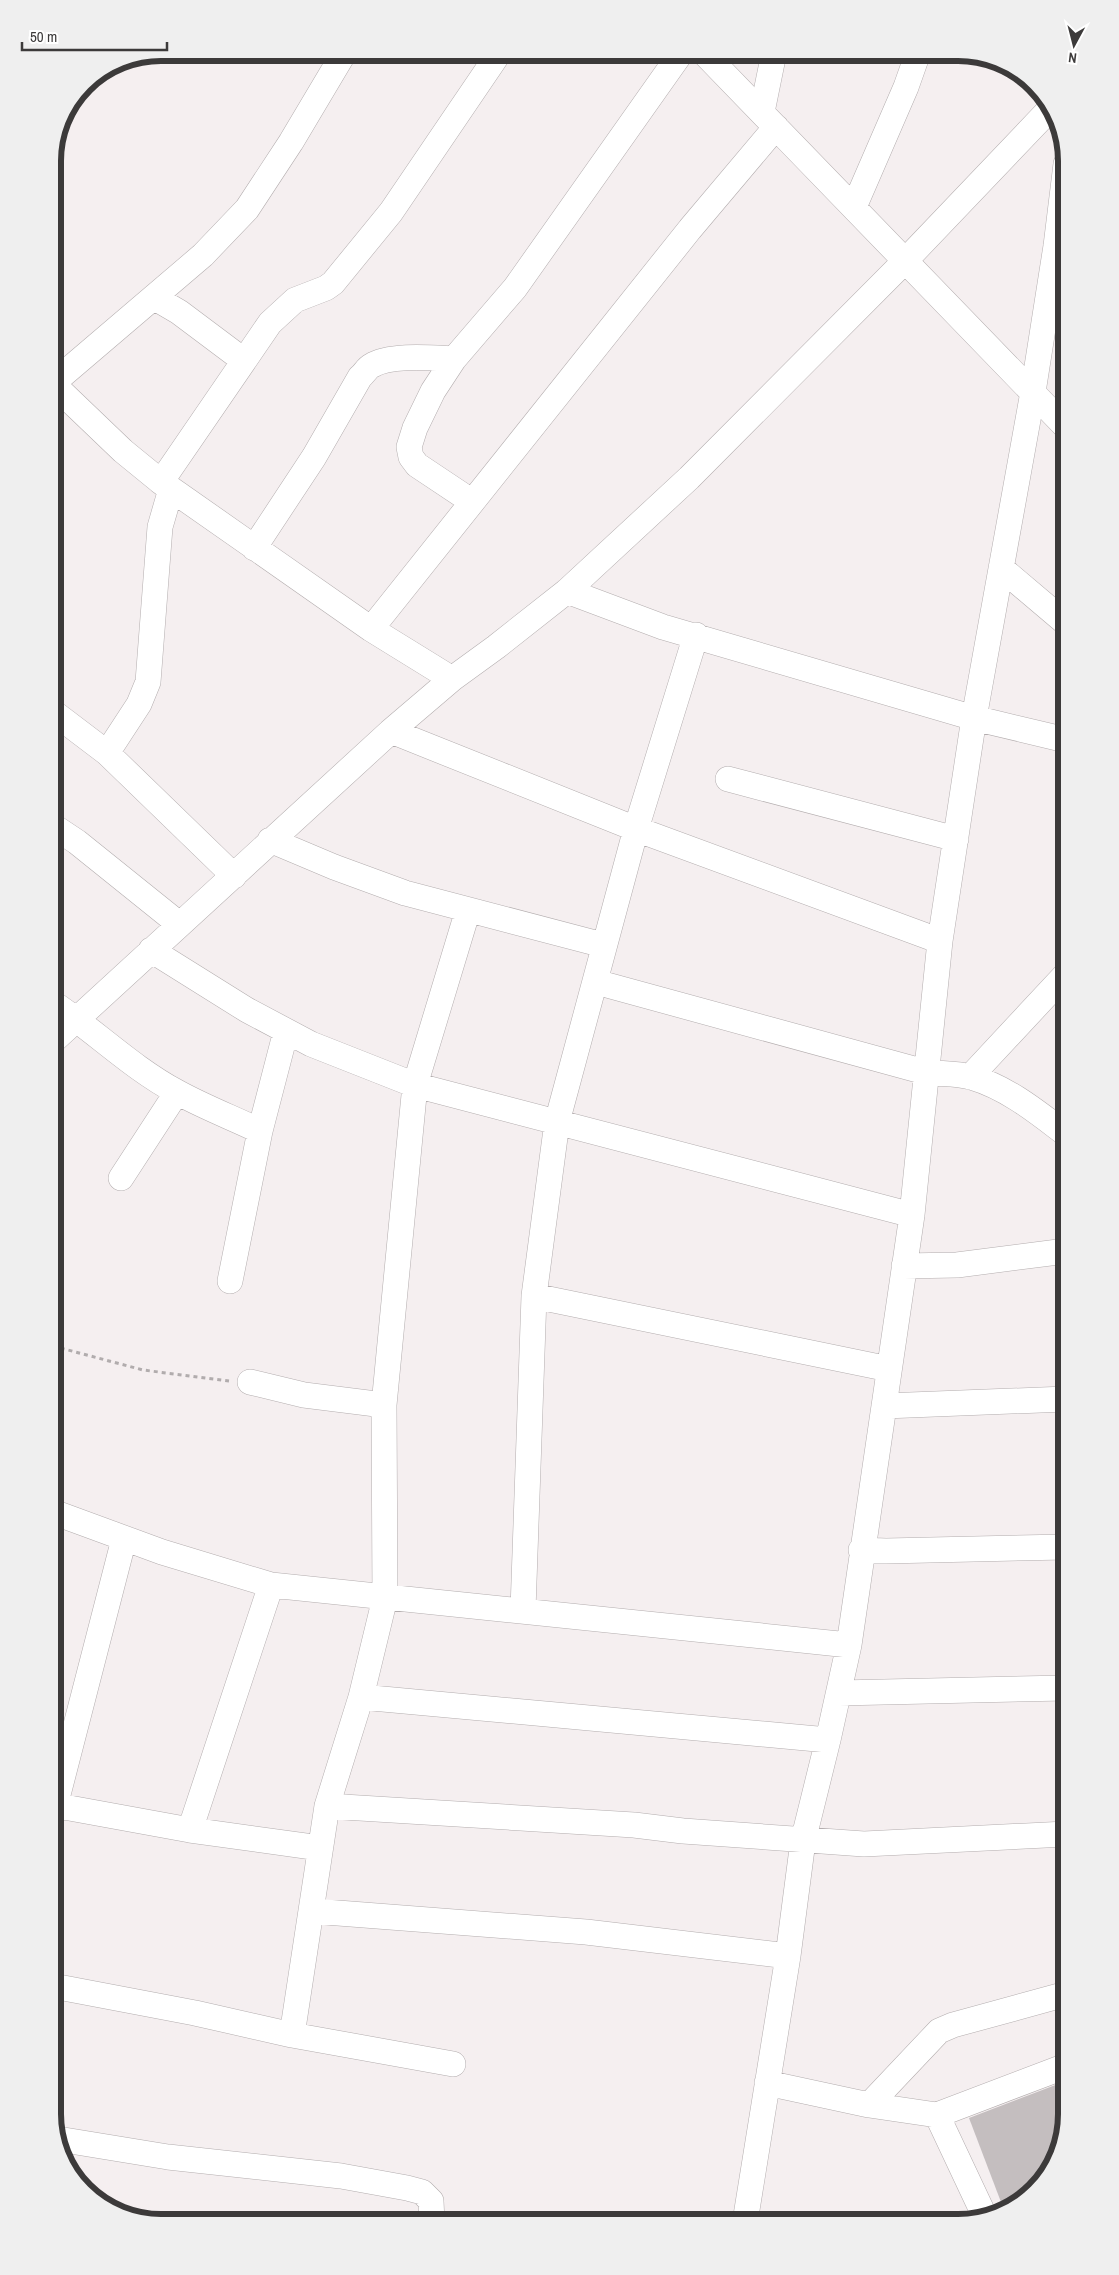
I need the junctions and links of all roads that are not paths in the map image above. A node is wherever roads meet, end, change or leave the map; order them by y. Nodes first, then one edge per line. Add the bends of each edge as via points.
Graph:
1 (339, 61) edge
2 (494, 61) edge
3 (675, 61) edge
4 (712, 61) edge
5 (773, 61) edge
6 (915, 61) edge
7 (1045, 114) edge
8 (769, 119) junction
9 (854, 207) junction
10 (906, 260) junction
11 (1058, 266) edge
12 (155, 298) junction
13 (454, 359) junction
14 (243, 360) junction
15 (61, 375) edge
16 (61, 392) edge
17 (1033, 392) junction
18 (1058, 419) edge
19 (140, 465) junction
20 (166, 486) junction
21 (471, 501) junction
22 (160, 527) junction
23 (254, 548) junction
24 (1001, 568) junction
25 (567, 591) junction
26 (1058, 616) edge
27 (371, 629) junction
28 (696, 635) junction
29 (452, 679) junction
30 (61, 718) edge
31 (974, 718) junction
32 (391, 731) junction
33 (1058, 738) edge
34 (107, 753) junction
35 (728, 780) dead end
36 (636, 829) junction
37 (61, 832) edge
38 (956, 839) junction
39 (270, 840) junction
40 (234, 876) junction
41 (468, 910) junction
42 (180, 924) junction
43 (940, 941) junction
44 (603, 945) junction
45 (151, 950) junction
46 (596, 982) junction
47 (1058, 983) edge
48 (61, 1009) edge
49 (76, 1019) junction
50 (286, 1031) junction
51 (61, 1033) edge
52 (925, 1072) junction
53 (970, 1077) junction
54 (415, 1086) junction
55 (177, 1092) junction
56 (556, 1122) junction
57 (1058, 1128) edge
58 (260, 1131) junction
59 (121, 1178) dead end
60 (912, 1215) junction
61 (1058, 1252) edge
62 (904, 1266) junction
63 (230, 1281) dead end
64 (534, 1296) junction
65 (889, 1368) junction
66 (250, 1382) road end
67 (1058, 1399) edge
68 (384, 1405) junction
69 (884, 1406) junction
70 (61, 1515) edge
71 (124, 1539) junction
72 (1058, 1547) edge
73 (862, 1550) junction
74 (271, 1585) junction
75 (385, 1598) junction
76 (523, 1610) junction
77 (849, 1645) junction
78 (1058, 1688) edge
79 (839, 1693) junction
80 (361, 1697) junction
81 (828, 1740) junction
82 (61, 1778) edge
83 (327, 1806) junction
84 (61, 1809) edge
85 (190, 1830) junction
86 (1058, 1834) edge
87 (803, 1841) junction
88 (320, 1848) junction
89 (312, 1911) junction
90 (788, 1956) junction
91 (61, 1988) edge
92 (1058, 1996) edge
93 (292, 2036) junction
94 (453, 2064) dead end
95 (1058, 2069) edge
96 (767, 2083) junction
97 (869, 2105) junction
98 (937, 2115) junction
99 (65, 2141) edge
100 (982, 2211) edge
101 (432, 2214) edge
102 (746, 2214) edge

1 - 12 street via 247,209
2 - 14 street via 391,212 356,256 326,288 296,300 279,313
3 - 13 street via 515,288
4 - 8 street
5 - 8 street
6 - 9 street
7 - 10 street
8 - 9 street
8 - 21 street via 690,229
9 - 10 street
10 - 17 street
10 - 25 street via 689,478
11 - 17 street
12 - 14 street
12 - 15 street
13 - 21 street via 422,413 409,447 417,466
13 - 23 street via 400,359 370,366 360,377 314,457
14 - 20 street
16 - 19 street
17 - 18 street
17 - 24 street
19 - 20 street
19 - 22 street
20 - 22 street
20 - 23 street
21 - 27 street
22 - 34 street via 148,682 139,704
23 - 27 street
24 - 26 street
24 - 31 street
25 - 28 street via 663,627
25 - 29 street
27 - 29 street
28 - 31 street
28 - 36 street
29 - 32 street
30 - 34 street
31 - 33 street
31 - 38 street
32 - 36 street
32 - 39 street
34 - 40 street
35 - 38 street
36 - 43 street
36 - 44 street
37 - 42 street
38 - 43 street
39 - 40 street
39 - 41 street via 334,868
40 - 42 street
41 - 44 street
41 - 54 street
42 - 45 street
43 - 52 street
44 - 46 street
45 - 49 street
45 - 50 street
46 - 52 street
46 - 56 street
47 - 53 street
48 - 49 street
49 - 51 street
49 - 55 street
50 - 54 street
50 - 58 street
52 - 53 street
52 - 60 street
53 - 57 street via 1019,1099
54 - 56 street
54 - 68 street
55 - 58 street
55 - 59 street
56 - 60 street
56 - 64 street
58 - 63 street
60 - 62 street
61 - 62 street via 956,1264
62 - 65 street
64 - 65 street
64 - 76 street
65 - 69 street
66 - 68 street via 304,1395
67 - 69 street
68 - 75 street
69 - 73 street
70 - 71 street
71 - 74 street
71 - 82 street
72 - 73 street
73 - 77 street
74 - 75 street
74 - 85 street
75 - 76 street
75 - 80 street
76 - 77 street
77 - 79 street
78 - 79 street
79 - 81 street
80 - 81 street
80 - 83 street
81 - 87 street
83 - 87 street via 634,1825
83 - 88 street
84 - 85 street
85 - 88 street
86 - 87 street via 864,1844
87 - 90 street
88 - 89 street
89 - 90 street via 586,1932
89 - 93 street
90 - 96 street
91 - 93 street via 195,2013
92 - 97 street via 939,2031
93 - 94 street
95 - 98 street
96 - 97 street
96 - 102 street
97 - 98 street
98 - 100 street
99 - 101 street via 168,2157 341,2176 407,2188 422,2192 431,2200

